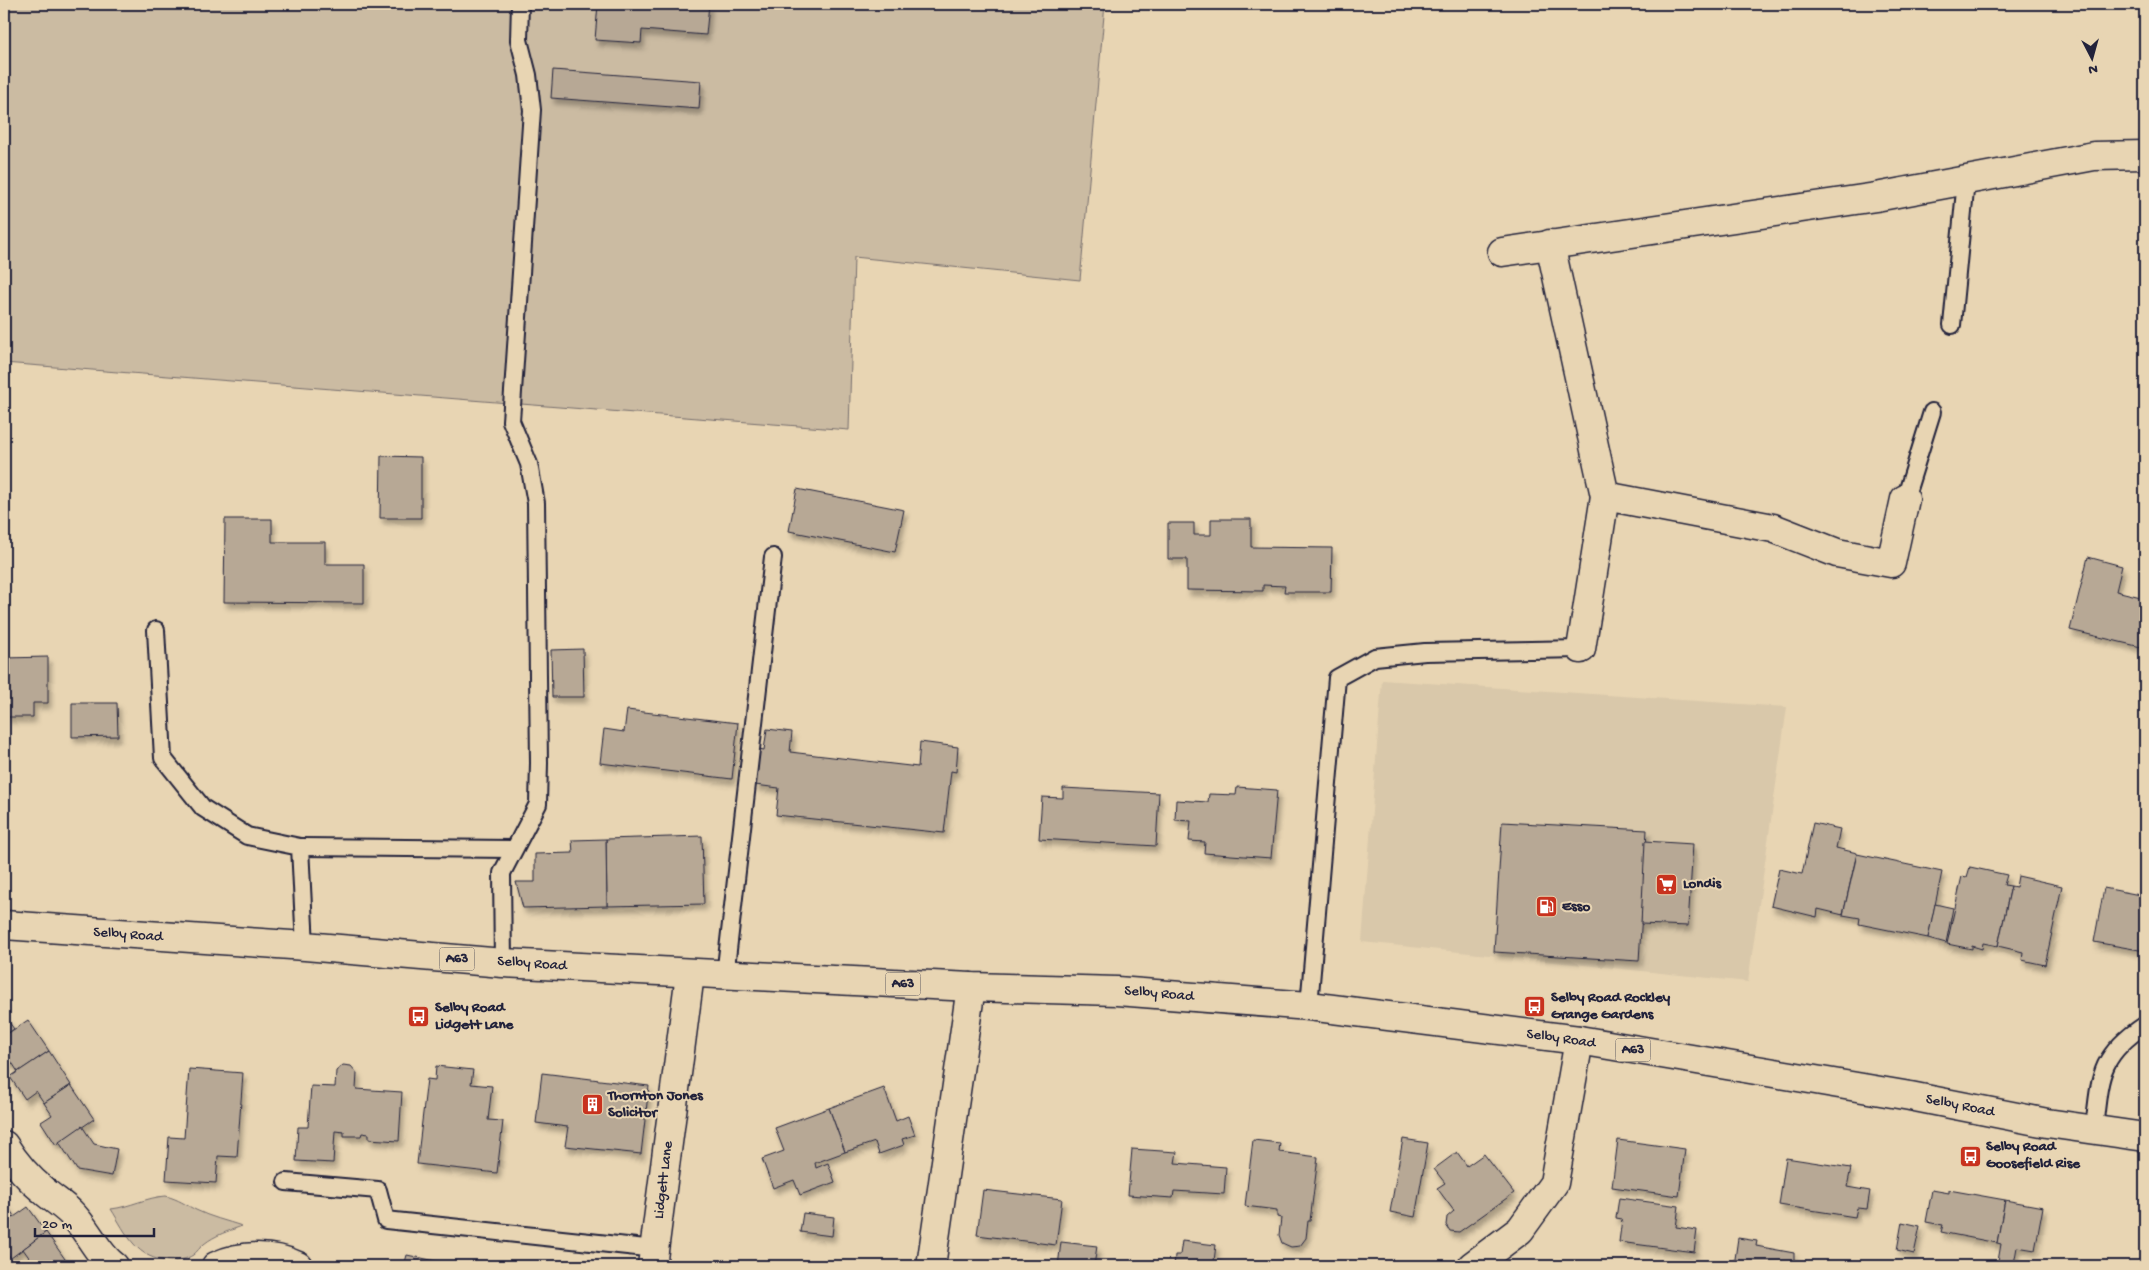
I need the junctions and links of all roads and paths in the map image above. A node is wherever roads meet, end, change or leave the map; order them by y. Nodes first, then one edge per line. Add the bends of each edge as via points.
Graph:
1 (520, 4) edge
2 (2145, 155) edge
3 (1966, 180) junction
4 (1550, 244) junction
5 (1502, 252) dead end
6 (1952, 325) dead end
7 (1932, 412) dead end
8 (1605, 496) junction
9 (1905, 499) joint
10 (772, 557) dead end
11 (156, 630) dead end
12 (1581, 649) joint
13 (300, 846) junction
14 (513, 849) junction
15 (4, 925) edge
16 (305, 946) junction
17 (503, 963) junction
18 (690, 974) junction
19 (725, 976) junction
20 (971, 987) junction
21 (1309, 1006) junction
22 (2145, 1026) edge
23 (1579, 1040) junction
24 (2094, 1130) junction
25 (2145, 1137) edge
26 (4, 1146) edge
27 (286, 1182) dead end
28 (654, 1258) edge
29 (114, 1266) edge
30 (216, 1266) edge
31 (298, 1266) edge
32 (931, 1266) edge
33 (1472, 1266) edge

1 - 14 lane via 519,40 532,110 511,421 529,464 536,504 539,764 538,804
2 - 3 main road via 2094,156
3 - 4 main road via 1876,198
3 - 6 lane
4 - 5 main road
4 - 8 main road
7 - 9 lane
8 - 9 main road via 1773,528 1837,553 1891,563
8 - 12 main road
10 - 19 lane
11 - 13 lane via 163,758 203,808 239,832
12 - 21 lane via 1425,652 1375,657 1337,678
13 - 14 lane
13 - 16 lane
14 - 17 lane via 502,873
15 - 16 main road, Selby Road / A63
16 - 17 main road, Selby Road / A63
17 - 18 main road, Selby Road / A63
18 - 19 main road, Selby Road / A63
18 - 28 main road, Lidgett Lane
19 - 20 main road, Selby Road / A63
20 - 21 main road, Selby Road / A63 via 1117,991
20 - 32 main road
21 - 23 main road, Selby Road / A63
22 - 24 lane via 2125,1039 2109,1058 2100,1081
23 - 24 main road, Selby Road / A63
23 - 33 main road via 1554,1183 1520,1230
24 - 25 main road, Selby Road / A63
26 - 29 main road via 16,1164 42,1190 71,1212
27 - 28 lane via 378,1190 386,1220
30 - 31 main road via 255,1256 286,1260

